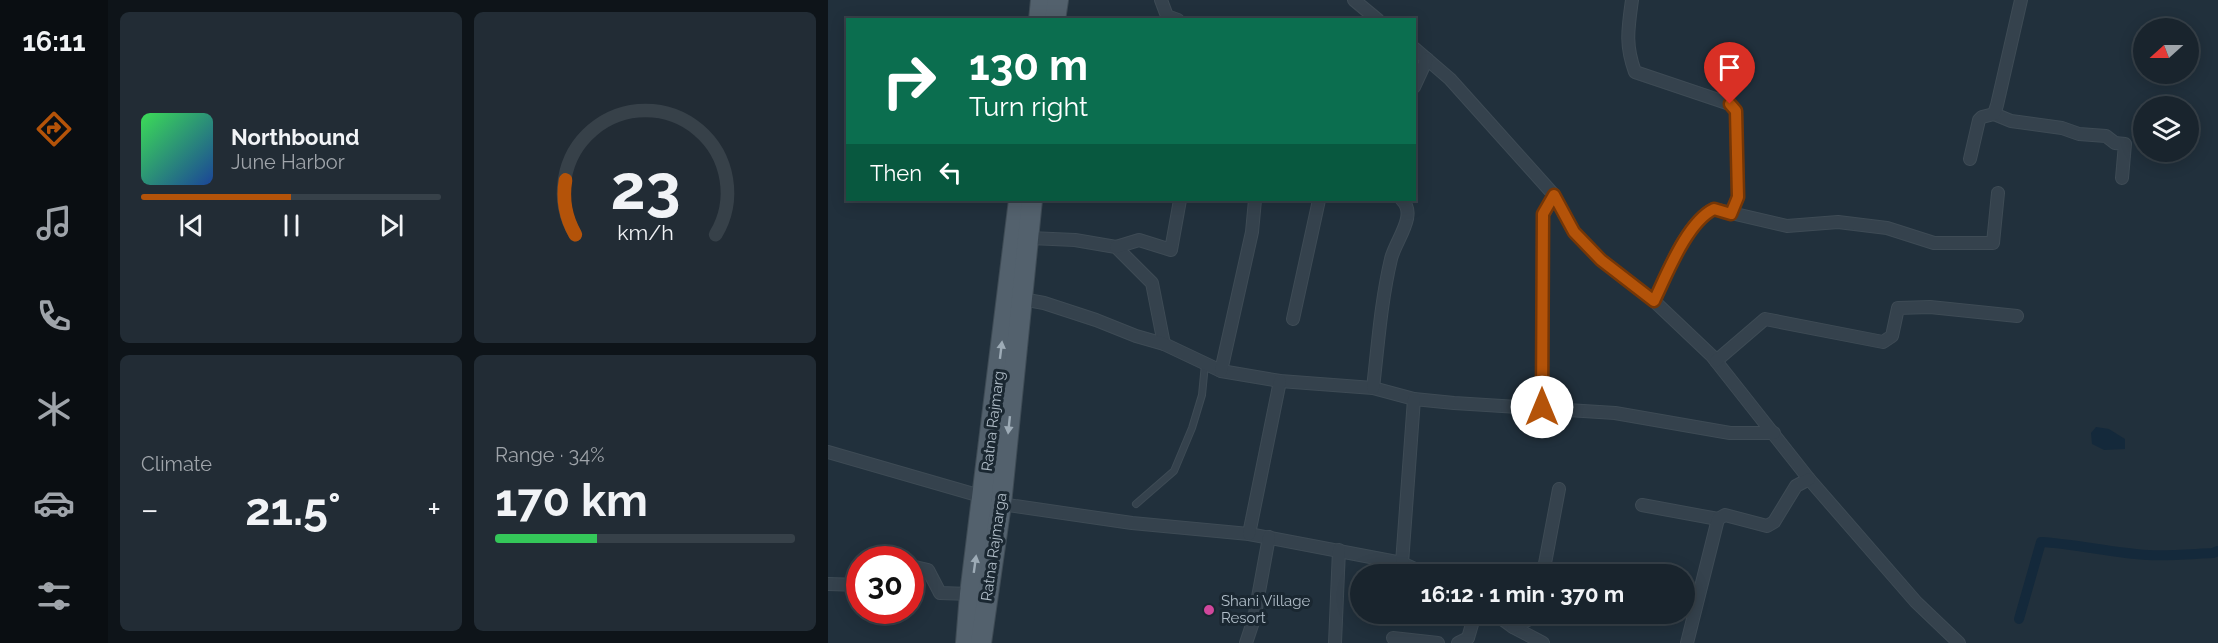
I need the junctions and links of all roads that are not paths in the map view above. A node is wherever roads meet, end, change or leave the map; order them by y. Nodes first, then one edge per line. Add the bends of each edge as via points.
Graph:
1 (1041, 0) edge
2 (1058, 0) edge
3 (1161, 0) edge
4 (1632, 0) edge
5 (2020, 0) edge
6 (1358, 9) edge
7 (1039, 18) edge
8 (1055, 18) edge
9 (1172, 18) edge
10 (1374, 18) edge
11 (1416, 50) edge
12 (1428, 59) junction
13 (1416, 83) edge
14 (1994, 114) junction
15 (1970, 159) dead end
16 (2122, 178) dead end
17 (1998, 193) dead end
18 (1554, 195) junction
19 (1019, 201) edge
20 (1032, 201) edge
21 (1180, 201) edge
22 (1255, 201) edge
23 (1319, 201) edge
24 (1404, 201) edge
25 (1731, 214) junction
26 (1030, 238) junction
27 (1116, 248) junction
28 (1022, 299) junction
29 (1654, 301) junction
30 (2017, 316) dead end
31 (1293, 319) dead end
32 (1164, 344) junction
33 (1716, 361) junction
34 (1205, 364) junction
35 (1221, 371) junction
36 (1280, 381) junction
37 (1373, 388) junction
38 (1414, 399) junction
39 (1542, 407) junction
40 (1774, 433) junction
41 (828, 452) edge
42 (1809, 479) junction
43 (1559, 489) dead end
44 (993, 501) junction
45 (1136, 504) dead end
46 (1642, 505) dead end
47 (1718, 519) junction
48 (1249, 534) junction
49 (1269, 537) junction
50 (1339, 550) junction
51 (1402, 563) joint
52 (1545, 564) edge
53 (924, 569) edge
54 (828, 584) edge
55 (846, 585) edge
56 (970, 594) junction
57 (1472, 624) edge
58 (1509, 624) edge
59 (1519, 624) edge
60 (1513, 627) junction
61 (1393, 638) dead end
62 (966, 643) edge
63 (981, 643) edge
64 (1246, 643) edge
65 (1335, 643) edge
66 (1438, 643) edge
67 (1458, 643) edge
68 (1543, 643) edge
69 (1687, 643) edge
70 (1959, 643) edge

1 - 7 main road
2 - 8 main road
3 - 9 street via 1167,16
4 - 25 street via 1628,53 1635,72 1730,104 1736,111 1738,197
5 - 14 street
6 - 10 street
11 - 12 street
12 - 13 street
12 - 18 street
14 - 15 street via 1979,120
14 - 16 street via 2012,121 2106,136 2125,144
17 - 25 street via 1993,243 1934,243 1887,228 1838,222 1787,226
18 - 29 street via 1574,232 1601,260
18 - 39 street via 1543,214
44 -> 19 main road, Ratna Rajmarg
20 - 26 main road, Ratna Rajmarga
21 - 27 street via 1171,250 1139,240
22 - 35 street via 1252,232
23 - 31 street
24 - 37 street via 1408,215 1391,257
25 - 29 street via 1714,209 1704,214
26 - 27 street via 1075,240
26 - 28 main road, Ratna Rajmarga
27 - 32 street via 1152,284
28 - 32 street
28 -> 44 main road, Ratna Rajmarga
29 - 33 street
30 - 33 street via 1930,307 1899,309 1892,336 1883,342 1765,319
32 - 34 street
33 - 40 street
34 - 35 street
34 - 45 lane via 1202,395 1174,471
35 - 36 street
36 - 37 street
36 - 48 street
37 - 38 street
38 - 39 street
38 - 51 street
39 - 40 street via 1615,413 1730,433
40 - 42 street
41 - 44 street
42 - 47 street via 1796,486 1774,522 1767,526 1725,515
42 - 70 street via 1916,602
43 - 52 street
44 - 48 street via 1132,522
56 -> 44 main road, Ratna Rajmarg
44 - 63 main road, Ratna Rajmarga
46 - 47 street
47 - 69 street
48 - 49 street
49 - 50 street
49 - 64 street
50 - 51 street
50 - 65 street
53 - 56 street via 940,593
54 - 55 street
56 - 62 main road, Ratna Rajmarg
57 - 67 street via 1468,638
58 - 60 street
59 - 60 street
60 - 68 street
61 - 66 street

